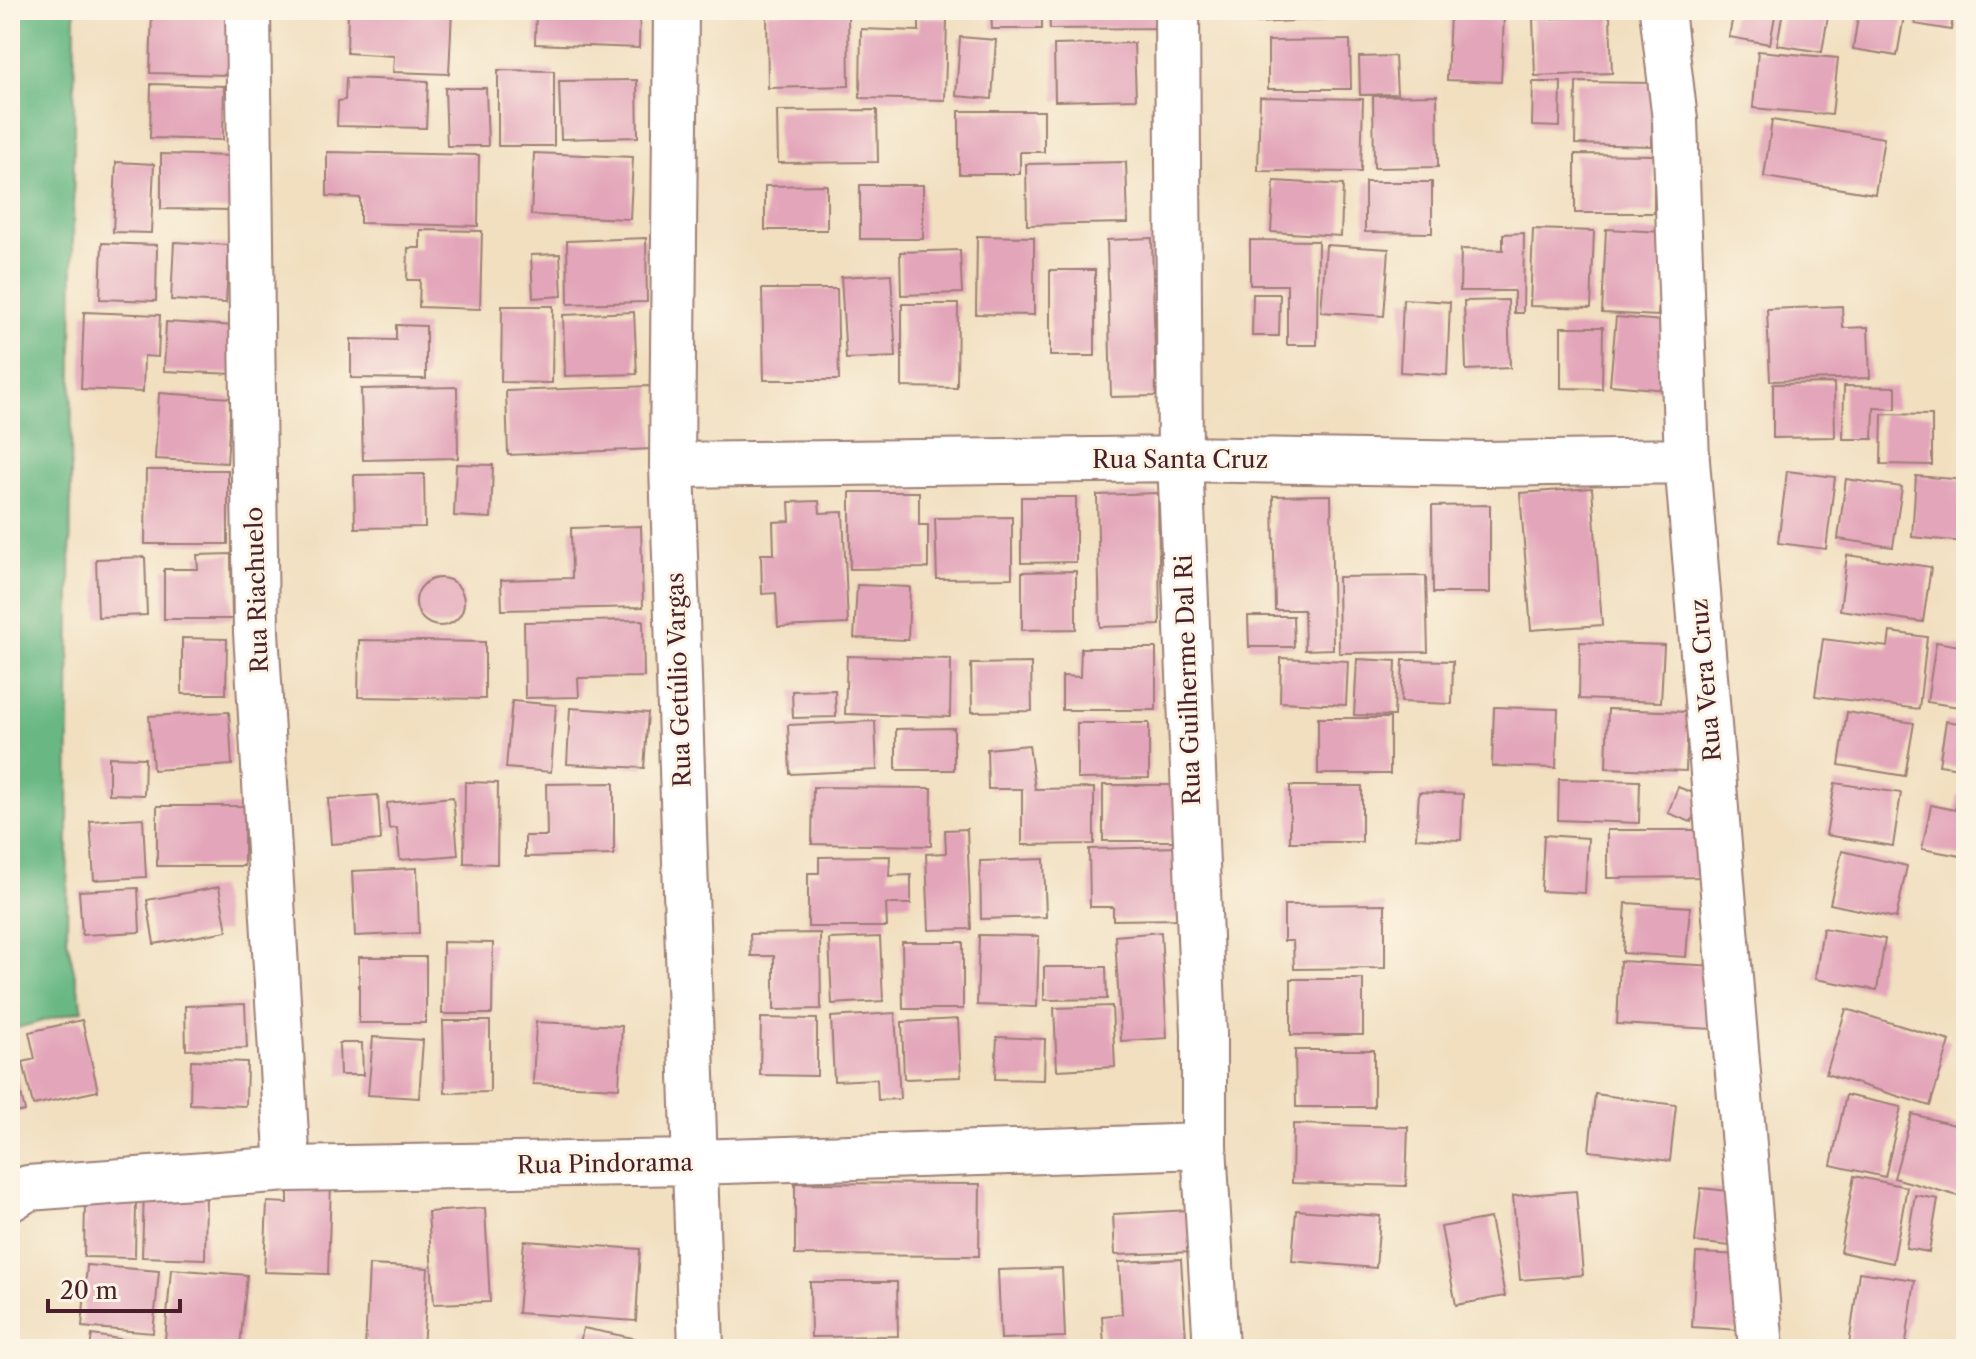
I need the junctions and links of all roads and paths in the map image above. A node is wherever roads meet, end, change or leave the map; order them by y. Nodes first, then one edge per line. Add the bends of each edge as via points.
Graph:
1 (248, 10) edge
2 (676, 10) edge
3 (1177, 10) edge
4 (1662, 10) edge
5 (1180, 459) junction
6 (1687, 461) junction
7 (672, 465) junction
8 (1204, 1146) junction
9 (693, 1162) junction
10 (288, 1169) junction
11 (10, 1199) edge
12 (701, 1349) edge
13 (1216, 1349) edge
14 (1761, 1349) edge

1 - 10 street, Rua Riachuelo via 256,632
2 - 7 street, Rua Getúlio Vargas
3 - 5 street, Rua Guilherme Dal Ri
4 - 6 street, Rua Vera Cruz via 1675,120
5 - 6 street, Rua Santa Cruz
5 - 7 street, Rua Santa Cruz
5 - 8 street, Rua Guilherme Dal Ri
6 - 14 street, Rua Vera Cruz
7 - 9 street, Rua Getúlio Vargas
8 - 9 street, Rua Pindorama
8 - 13 street, Rua Guilherme Dal Ri
9 - 10 street, Rua Pindorama
9 - 12 street, Rua Getúlio Vargas
10 - 11 street, Rua Pindorama via 28,1188

